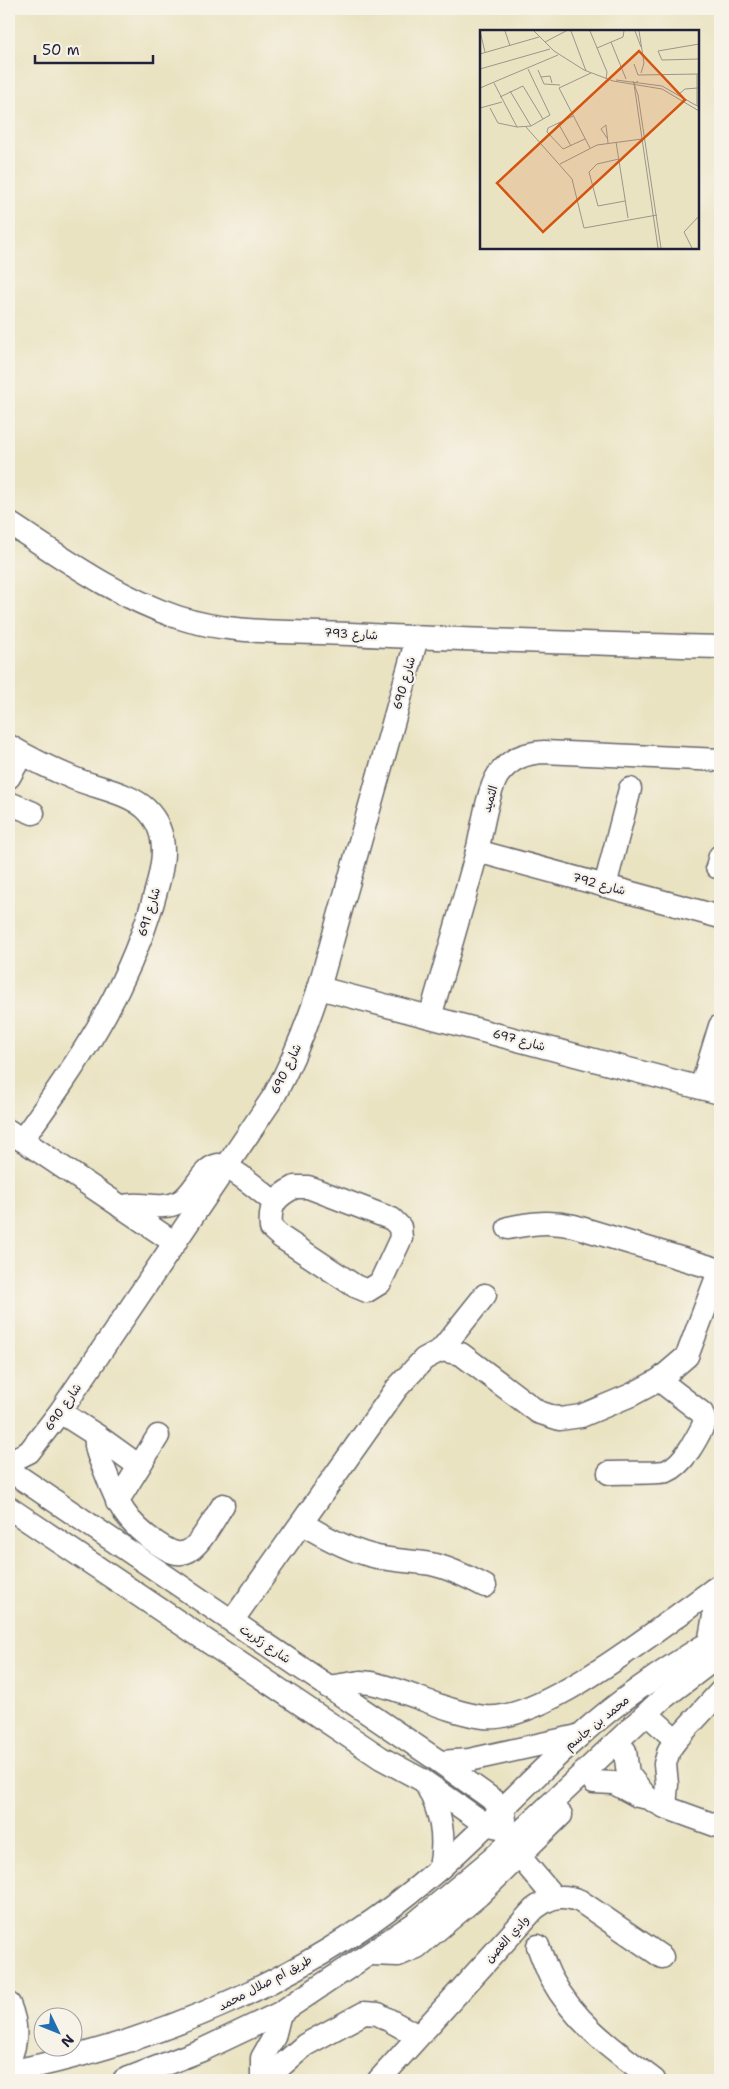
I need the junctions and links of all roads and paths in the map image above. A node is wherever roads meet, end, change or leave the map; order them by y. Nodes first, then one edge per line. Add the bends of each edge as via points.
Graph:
1 (9, 523) edge
2 (417, 638) junction
3 (720, 647) edge
4 (15, 750) edge
5 (720, 760) edge
6 (9, 777) edge
7 (630, 789) dead end
8 (9, 803) edge
9 (33, 813) dead end
10 (477, 851) junction
11 (605, 886) junction
12 (720, 917) edge
13 (318, 988) junction
14 (430, 1017) junction
15 (720, 1026) edge
16 (711, 1091) edge
17 (15, 1135) edge
18 (226, 1167) junction
19 (274, 1202) junction
20 (121, 1207) junction
21 (508, 1228) dead end
22 (175, 1243) junction
23 (720, 1269) edge
24 (486, 1295) dead end
25 (441, 1350) junction
26 (659, 1380) junction
27 (60, 1412) junction
28 (96, 1435) junction
29 (158, 1436) dead end
30 (36, 1445) junction
31 (9, 1462) edge
32 (139, 1466) junction
33 (9, 1470) edge
34 (608, 1473) dead end
35 (34, 1487) junction
36 (117, 1502) junction
37 (223, 1505) dead end
38 (9, 1508) edge
39 (303, 1524) junction
40 (485, 1586) dead end
41 (716, 1588) edge
42 (232, 1622) junction
43 (713, 1650) edge
44 (328, 1687) junction
45 (720, 1692) edge
46 (655, 1721) junction
47 (579, 1735) junction
48 (676, 1740) junction
49 (625, 1751) junction
50 (440, 1762) junction
51 (594, 1782) junction
52 (425, 1783) junction
53 (656, 1802) junction
54 (498, 1819) junction
55 (534, 1820) junction
56 (720, 1827) edge
57 (520, 1857) junction
58 (492, 1859) junction
59 (440, 1868) junction
60 (553, 1896) junction
61 (538, 1946) dead end
62 (370, 1954) junction
63 (662, 1957) dead end
64 (9, 2004) edge
65 (280, 2013) junction
66 (16, 2032) junction
67 (418, 2036) junction
68 (9, 2060) edge
69 (52, 2063) junction
70 (9, 2072) edge
71 (262, 2079) edge
72 (128, 2080) edge
73 (379, 2080) edge
74 (654, 2080) edge

1 - 2 street, شارع 793 via 106,585 140,603 178,617 239,629
2 - 3 street, شارع 793
2 - 13 street, شارع 690
4 - 6 street
4 - 17 street, شارع 691 via 73,778 136,802 158,825 164,845 155,896 123,981 86,1048
5 - 10 street, الثميد via 530,753 516,758 497,778
7 - 11 street
8 - 9 street
10 - 11 street, شارع 792
10 - 14 street, الثميد
11 - 12 street, شارع 792
13 - 14 street, شارع 697
13 - 18 street, شارع 690 via 290,1066 274,1096
14 - 16 street, شارع 697
15 - 16 street
17 - 20 street
18 - 19 street
18 - 20 street via 218,1165 211,1168 188,1196 177,1204
18 - 22 street, شارع 690
19 - 19 street via 271,1228 281,1237 355,1286 367,1291 380,1283 401,1238 400,1227 392,1219 308,1187 295,1187
20 - 22 street
21 - 23 street via 533,1223 567,1224
22 - 27 street, شارع 690
23 - 26 street via 687,1356
24 - 25 street
25 - 26 street via 461,1354 538,1412 560,1419 581,1416
25 - 39 street via 424,1359 397,1388
26 - 34 street via 702,1413 705,1422 699,1434 685,1456 667,1471
27 - 28 street
27 - 30 street, شارع 690
28 - 32 street
28 - 36 street via 94,1445
29 - 32 street
30 - 31 street, شارع 690
30 - 35 street, شارع 690 via 32,1473
32 - 36 street
33 - 35 street, شارع زكريت
35 - 42 street, شارع زكريت
36 - 37 street via 147,1537 167,1550 179,1553 194,1547
38 - 52 street via 381,1758
39 - 40 street via 357,1551 433,1565
39 - 42 street
41 - 43 street
41 - 44 street via 594,1673 515,1714 475,1715 370,1683
42 - 44 street, شارع زكريت
43 - 46 street via 692,1686
43 - 47 street, محمد بن جاسم via 678,1661
43 - 55 street, محمد بن جاسم
44 - 50 street, شارع زكريت
45 - 48 street
46 - 48 street
46 - 49 street
47 - 50 street via 469,1760
47 - 54 street, محمد بن جاسم
48 - 53 street via 665,1764 667,1784
49 - 51 street
49 - 53 street via 628,1774
50 - 54 street, شارع زكريت
51 - 53 street via 614,1783
51 - 57 street
52 - 54 street
52 - 59 street via 442,1819 444,1842
53 - 56 street
54 - 55 street via 525,1824
54 - 58 street via 500,1845
54 - 59 street, طريق ام صلال محمد
55 - 58 street
57 - 60 street
57 - 62 street via 417,1947 398,1955
58 - 62 street via 434,1908
59 - 69 street, طريق ام صلال محمد via 358,1930 253,1991 174,2025
60 - 63 street via 580,1902
60 - 67 street, وادي الغصن via 534,1909
61 - 74 street via 551,1978 570,2008 595,2035
62 - 65 street
64 - 66 street
65 - 71 street via 274,2037 262,2058
65 - 72 street
66 - 68 street
66 - 69 street
67 - 71 street via 378,2014 364,2013 305,2045
67 - 73 street, وادي الغصن
69 - 70 street, طريق ام صلال محمد

